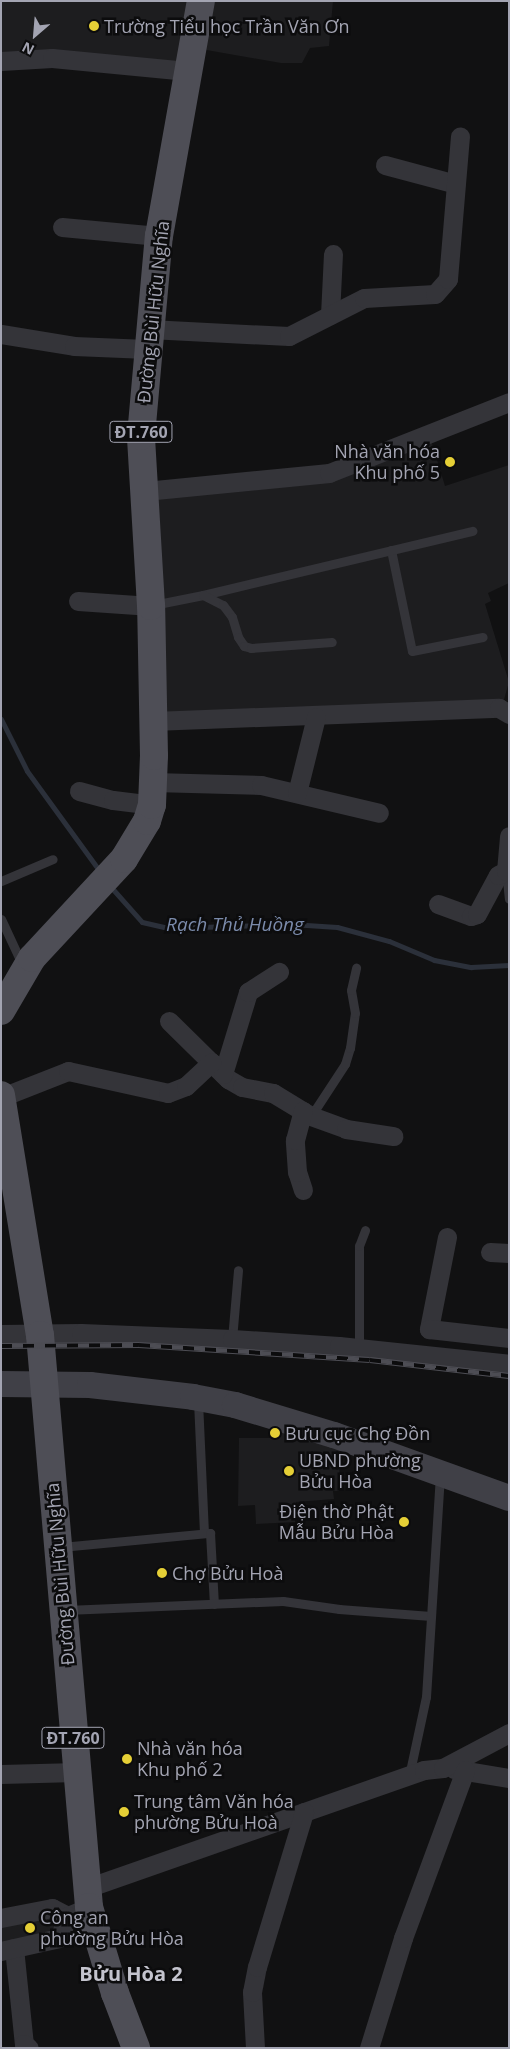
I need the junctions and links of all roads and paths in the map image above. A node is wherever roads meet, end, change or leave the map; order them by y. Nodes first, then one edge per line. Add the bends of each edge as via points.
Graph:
1 (201, 1) edge
2 (1, 62) edge
3 (187, 71) junction
4 (460, 138) dead end
5 (385, 165) dead end
6 (456, 184) junction
7 (62, 227) dead end
8 (159, 236) junction
9 (333, 254) dead end
10 (330, 315) junction
11 (1, 334) edge
12 (148, 339) junction
13 (509, 402) edge
14 (145, 491) junction
15 (472, 532) dead end
16 (392, 550) junction
17 (203, 595) junction
18 (78, 601) dead end
19 (151, 606) junction
20 (483, 637) dead end
21 (332, 642) dead end
22 (509, 714) edge
23 (316, 717) junction
24 (153, 721) junction
25 (79, 791) dead end
26 (153, 793) junction
27 (296, 793) junction
28 (379, 813) dead end
29 (509, 836) edge
30 (53, 859) dead end
31 (506, 871) junction
32 (1, 881) edge
33 (509, 899) edge
34 (438, 904) dead end
35 (1, 919) edge
36 (356, 968) dead end
37 (24, 969) junction
38 (279, 972) dead end
39 (1, 1011) edge
40 (169, 1021) dead end
41 (218, 1068) junction
42 (1, 1096) edge
43 (307, 1113) junction
44 (393, 1136) dead end
45 (303, 1190) dead end
46 (365, 1230) dead end
47 (447, 1237) dead end
48 (490, 1252) dead end
49 (509, 1253) edge
50 (238, 1270) dead end
51 (1, 1334) edge
52 (40, 1334) junction
53 (509, 1338) edge
54 (232, 1339) junction
55 (359, 1348) junction
56 (509, 1364) edge
57 (1, 1384) edge
58 (44, 1385) junction
59 (198, 1398) junction
60 (440, 1472) junction
61 (509, 1498) edge
62 (204, 1533) junction
63 (59, 1547) junction
64 (214, 1604) junction
65 (63, 1610) junction
66 (431, 1616) junction
67 (509, 1733) edge
68 (443, 1768) junction
69 (465, 1770) junction
70 (78, 1772) junction
71 (1, 1774) edge
72 (408, 1776) junction
73 (509, 1778) edge
74 (304, 1812) junction
75 (82, 1904) junction
76 (1, 1918) edge
77 (8, 1950) edge
78 (29, 2048) edge
79 (136, 2048) edge
80 (255, 2048) edge
81 (369, 2048) edge

1 - 3 main road, Đường Bùi Hữu Nghĩa / ĐT.760
2 - 3 street via 52,58
3 - 8 main road, Đường Bùi Hữu Nghĩa / ĐT.760
4 - 6 street
5 - 6 street
6 - 10 street via 448,279 443,287 426,296 364,298
7 - 8 street
8 - 12 main road, Đường Bùi Hữu Nghĩa / ĐT.760
9 - 10 street
10 - 12 street via 288,336
11 - 12 street via 74,346
12 - 14 main road, Đường Bùi Hữu Nghĩa / ĐT.760 via 141,436
13 - 14 street via 328,473
14 - 19 main road, Đường Bùi Hữu Nghĩa / ĐT.760
15 - 16 lane
16 - 17 lane
16 - 20 lane via 412,650
17 - 19 lane
17 - 21 lane via 223,605 244,646
18 - 19 street
19 - 24 main road, Đường Bùi Hữu Nghĩa / ĐT.760
22 - 23 street via 499,708
23 - 24 street
23 - 27 street
24 - 26 main road, Đường Bùi Hữu Nghĩa / ĐT.760
25 - 26 street via 113,800
26 - 27 street via 261,785
26 - 37 main road, Đường Bùi Hữu Nghĩa / ĐT.760 via 147,821 124,859
27 - 28 street
29 - 31 street
30 - 32 lane
31 - 33 lane
31 - 34 street via 500,872 474,916
35 - 37 lane
36 - 43 lane via 352,990 355,1013 345,1064
37 - 39 main road, ĐT.760
38 - 41 street via 248,992
40 - 41 street
41 - 42 street via 168,1093 68,1071
41 - 43 street via 242,1087 273,1093
42 - 52 main road, Đường Bùi Hữu Nghĩa / ĐT.760
43 - 44 street via 346,1129
43 - 45 street via 295,1140 297,1172
46 - 55 lane via 359,1246
47 - 53 street via 429,1329
48 - 49 street
50 - 54 lane
51 - 52 street
52 - 54 street
52 - 58 main road, Đường Bùi Hữu Nghĩa / ĐT.760
54 - 55 street
55 - 56 street
57 - 58 main road
58 - 59 main road via 90,1385
58 - 63 main road, Đường Bùi Hữu Nghĩa / ĐT.760
59 - 60 main road via 294,1423
59 - 62 lane
60 - 61 main road
60 - 66 lane
62 - 63 lane
62 - 64 lane via 212,1535
63 - 65 main road, Đường Bùi Hữu Nghĩa / ĐT.760
64 - 65 lane
64 - 66 lane via 284,1601
65 - 70 main road, Đường Bùi Hữu Nghĩa / ĐT.760
66 - 72 lane via 426,1697
67 - 68 street
68 - 69 street
68 - 72 street
69 - 73 street
69 - 81 street via 403,1938
70 - 71 street
70 - 75 main road, Đường Bùi Hữu Nghĩa / ĐT.760
72 - 74 street
74 - 75 street
74 - 80 street via 257,1967 252,1992
75 - 76 street
75 - 77 street via 59,1938
75 - 79 main road, Đường Bùi Hữu Nghĩa / ĐT.760
77 - 78 street via 24,2044

